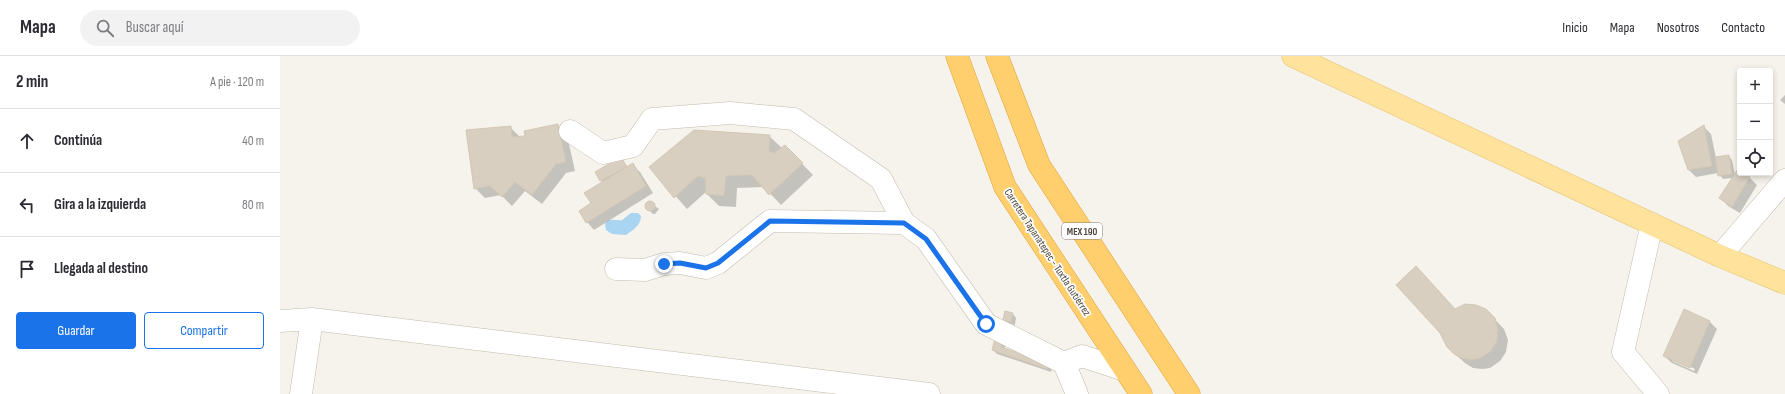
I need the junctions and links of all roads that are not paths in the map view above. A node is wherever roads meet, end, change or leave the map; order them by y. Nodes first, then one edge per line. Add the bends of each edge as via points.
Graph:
1 (957, 56) edge
2 (997, 56) edge
3 (1293, 56) edge
4 (570, 131) dead end
5 (1785, 180) edge
6 (904, 223) junction
7 (1652, 224) junction
8 (1720, 256) junction
9 (616, 269) dead end
10 (1785, 283) edge
11 (312, 319) junction
12 (280, 321) edge
13 (1064, 363) junction
14 (1125, 370) junction
15 (301, 394) edge
16 (929, 394) edge
17 (1077, 394) edge
18 (1141, 394) edge
19 (1189, 394) edge
20 (1658, 394) edge

1 - 14 highway, Carretera Tapanatepec - Tuxtla Gutiérrez via 1005,187
2 - 19 highway, MEX 190 via 1039,165
3 - 7 main road
4 - 6 street via 603,153 633,146 652,119 730,113 794,119 882,179
5 - 8 street
6 - 9 street via 770,221 718,263 706,268 680,263 664,264 645,270
6 - 13 street via 926,239 986,324
7 - 8 main road
7 - 20 street via 1623,352
8 - 10 main road
11 - 12 street
11 - 15 street
11 - 16 street
13 - 14 street via 1082,356
13 - 17 street
14 - 18 highway, Carretera Tapanatepec - Tuxtla Gutiérrez

